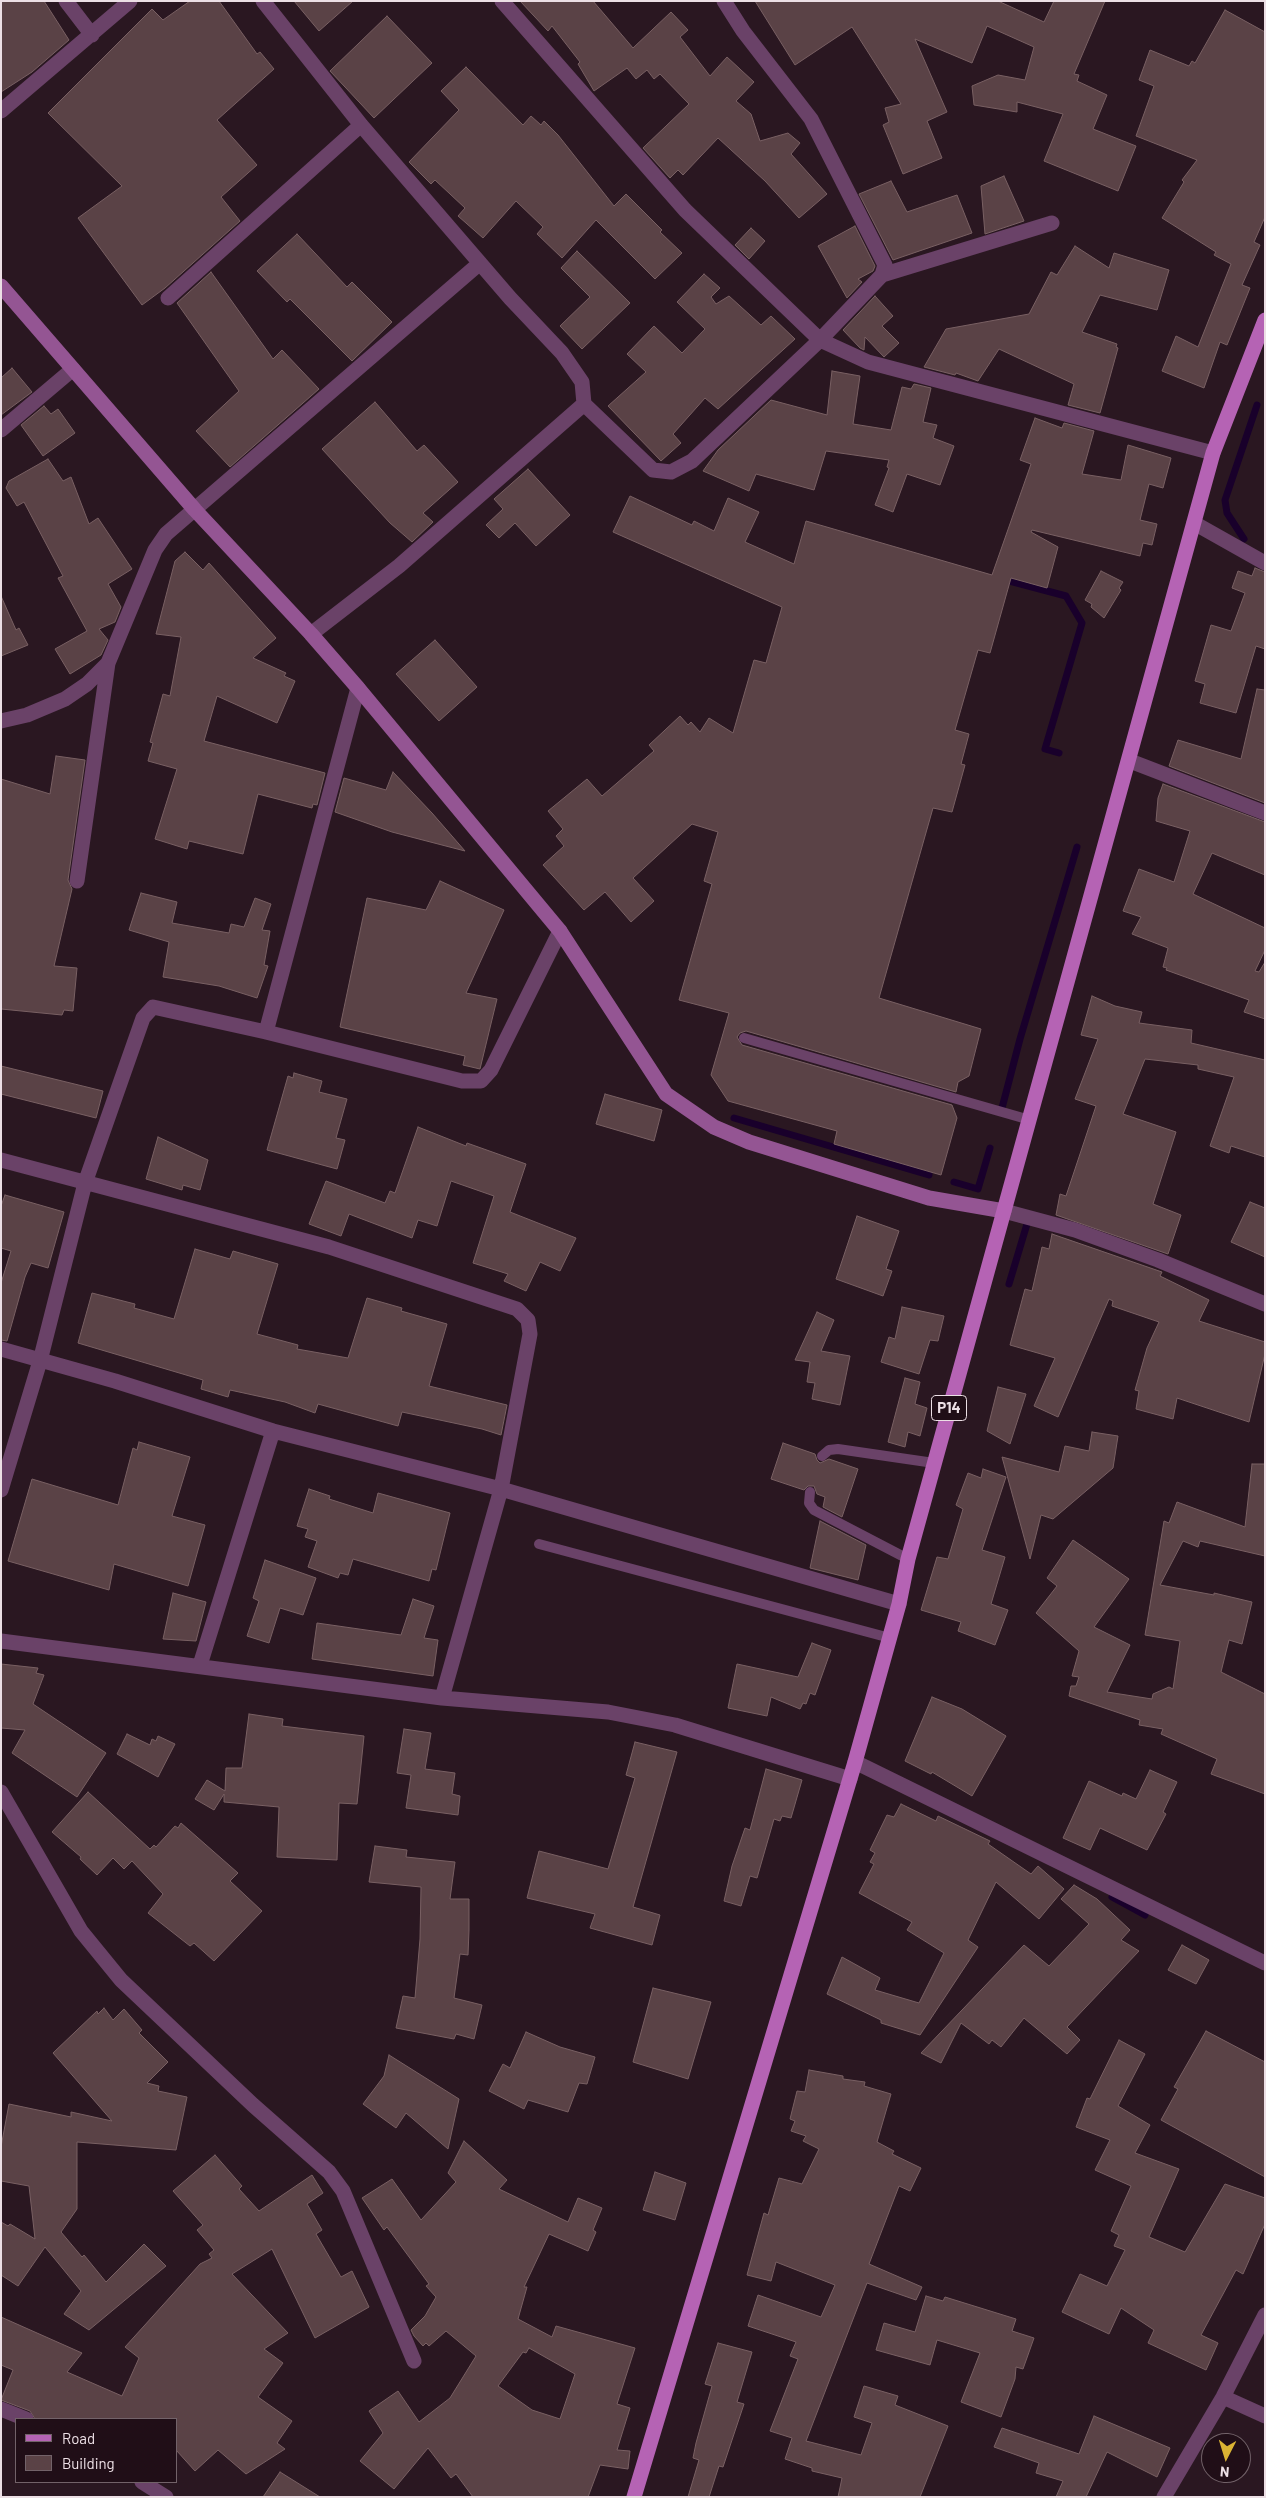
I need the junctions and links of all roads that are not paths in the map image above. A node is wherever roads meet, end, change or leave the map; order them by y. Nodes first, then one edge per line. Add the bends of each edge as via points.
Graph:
1 (66, 1) edge
2 (130, 1) edge
3 (263, 1) edge
4 (502, 1) edge
5 (724, 1) edge
6 (92, 35) junction
7 (1, 111) edge
8 (361, 125) junction
9 (1052, 223) dead end
10 (480, 263) junction
11 (882, 275) junction
12 (1, 286) edge
13 (168, 298) dead end
14 (1265, 320) edge
15 (820, 340) junction
16 (73, 369) junction
17 (584, 404) junction
18 (1, 430) edge
19 (1213, 453) junction
20 (195, 510) junction
21 (1194, 524) junction
22 (1265, 563) edge
23 (311, 634) junction
24 (108, 663) junction
25 (358, 688) junction
26 (1, 721) edge
27 (1130, 760) junction
28 (1265, 812) edge
29 (77, 881) dead end
30 (560, 931) junction
31 (266, 1032) junction
32 (744, 1038) dead end
33 (1030, 1120) junction
34 (1, 1160) edge
35 (85, 1183) junction
36 (1004, 1211) junction
37 (1265, 1304) edge
38 (1, 1349) edge
39 (40, 1360) junction
40 (273, 1431) junction
41 (822, 1456) dead end
42 (934, 1463) junction
43 (501, 1489) junction
44 (1, 1490) edge
45 (810, 1492) dead end
46 (539, 1544) dead end
47 (908, 1559) junction
48 (899, 1604) junction
49 (890, 1638) junction
50 (1, 1641) edge
51 (200, 1665) junction
52 (442, 1698) junction
53 (855, 1762) junction
54 (850, 1779) junction
55 (1, 1792) edge
56 (1265, 1963) edge
57 (1265, 2315) edge
58 (414, 2361) dead end
59 (1224, 2397) junction
60 (1, 2410) edge
61 (1265, 2416) edge
62 (23, 2418) edge
63 (144, 2483) edge
64 (166, 2497) edge
65 (634, 2497) edge
66 (1164, 2497) edge

1 - 6 street
2 - 6 street
3 - 8 street
4 - 15 street via 685,210
5 - 11 street via 743,31 811,119 881,254 885,266
6 - 7 street
8 - 10 street
8 - 13 street
9 - 11 street
10 - 17 street via 562,353 582,382
10 - 20 street
11 - 15 street
12 - 16 street
14 - 19 main road, P14
15 - 17 street via 692,461 671,472 653,470
15 - 19 street via 868,362
16 - 18 street
16 - 20 street
17 - 23 street via 398,566
19 - 21 main road, P14
20 - 23 street
20 - 24 street via 166,534 155,550
21 - 22 street
21 - 27 main road, P14
23 - 25 street
24 - 26 street via 87,684 65,699 27,715
24 - 29 street
25 - 30 street
25 - 31 street
27 - 28 street
27 - 33 main road, P14
30 - 31 street via 492,1070 481,1080 462,1081
30 - 36 street via 666,1094 714,1127 749,1142 929,1198
31 - 35 street via 153,1007 143,1018
32 - 33 lane
33 - 36 main road, P14
34 - 35 street
35 - 39 street
35 - 43 street via 329,1247 516,1309 528,1320 530,1334
36 - 37 street via 1103,1240
36 - 42 main road, P14
38 - 39 street
39 - 40 street
39 - 44 street
40 - 43 street
40 - 51 street
41 - 42 lane via 829,1450 838,1449
42 - 47 main road, P14
43 - 48 street
43 - 52 street
45 - 47 lane via 809,1503 814,1510
46 - 49 lane
47 - 48 main road, P14
48 - 49 main road, P14
49 - 53 main road, P14
50 - 51 street
51 - 52 street
52 - 54 street via 608,1712 675,1724
53 - 54 main road, P14
53 - 56 street
54 - 65 main road, P14
55 - 58 street via 81,1931 121,1980 253,2106 329,2172 343,2190
57 - 59 street
59 - 61 street
59 - 66 street
60 - 62 street
63 - 64 street

